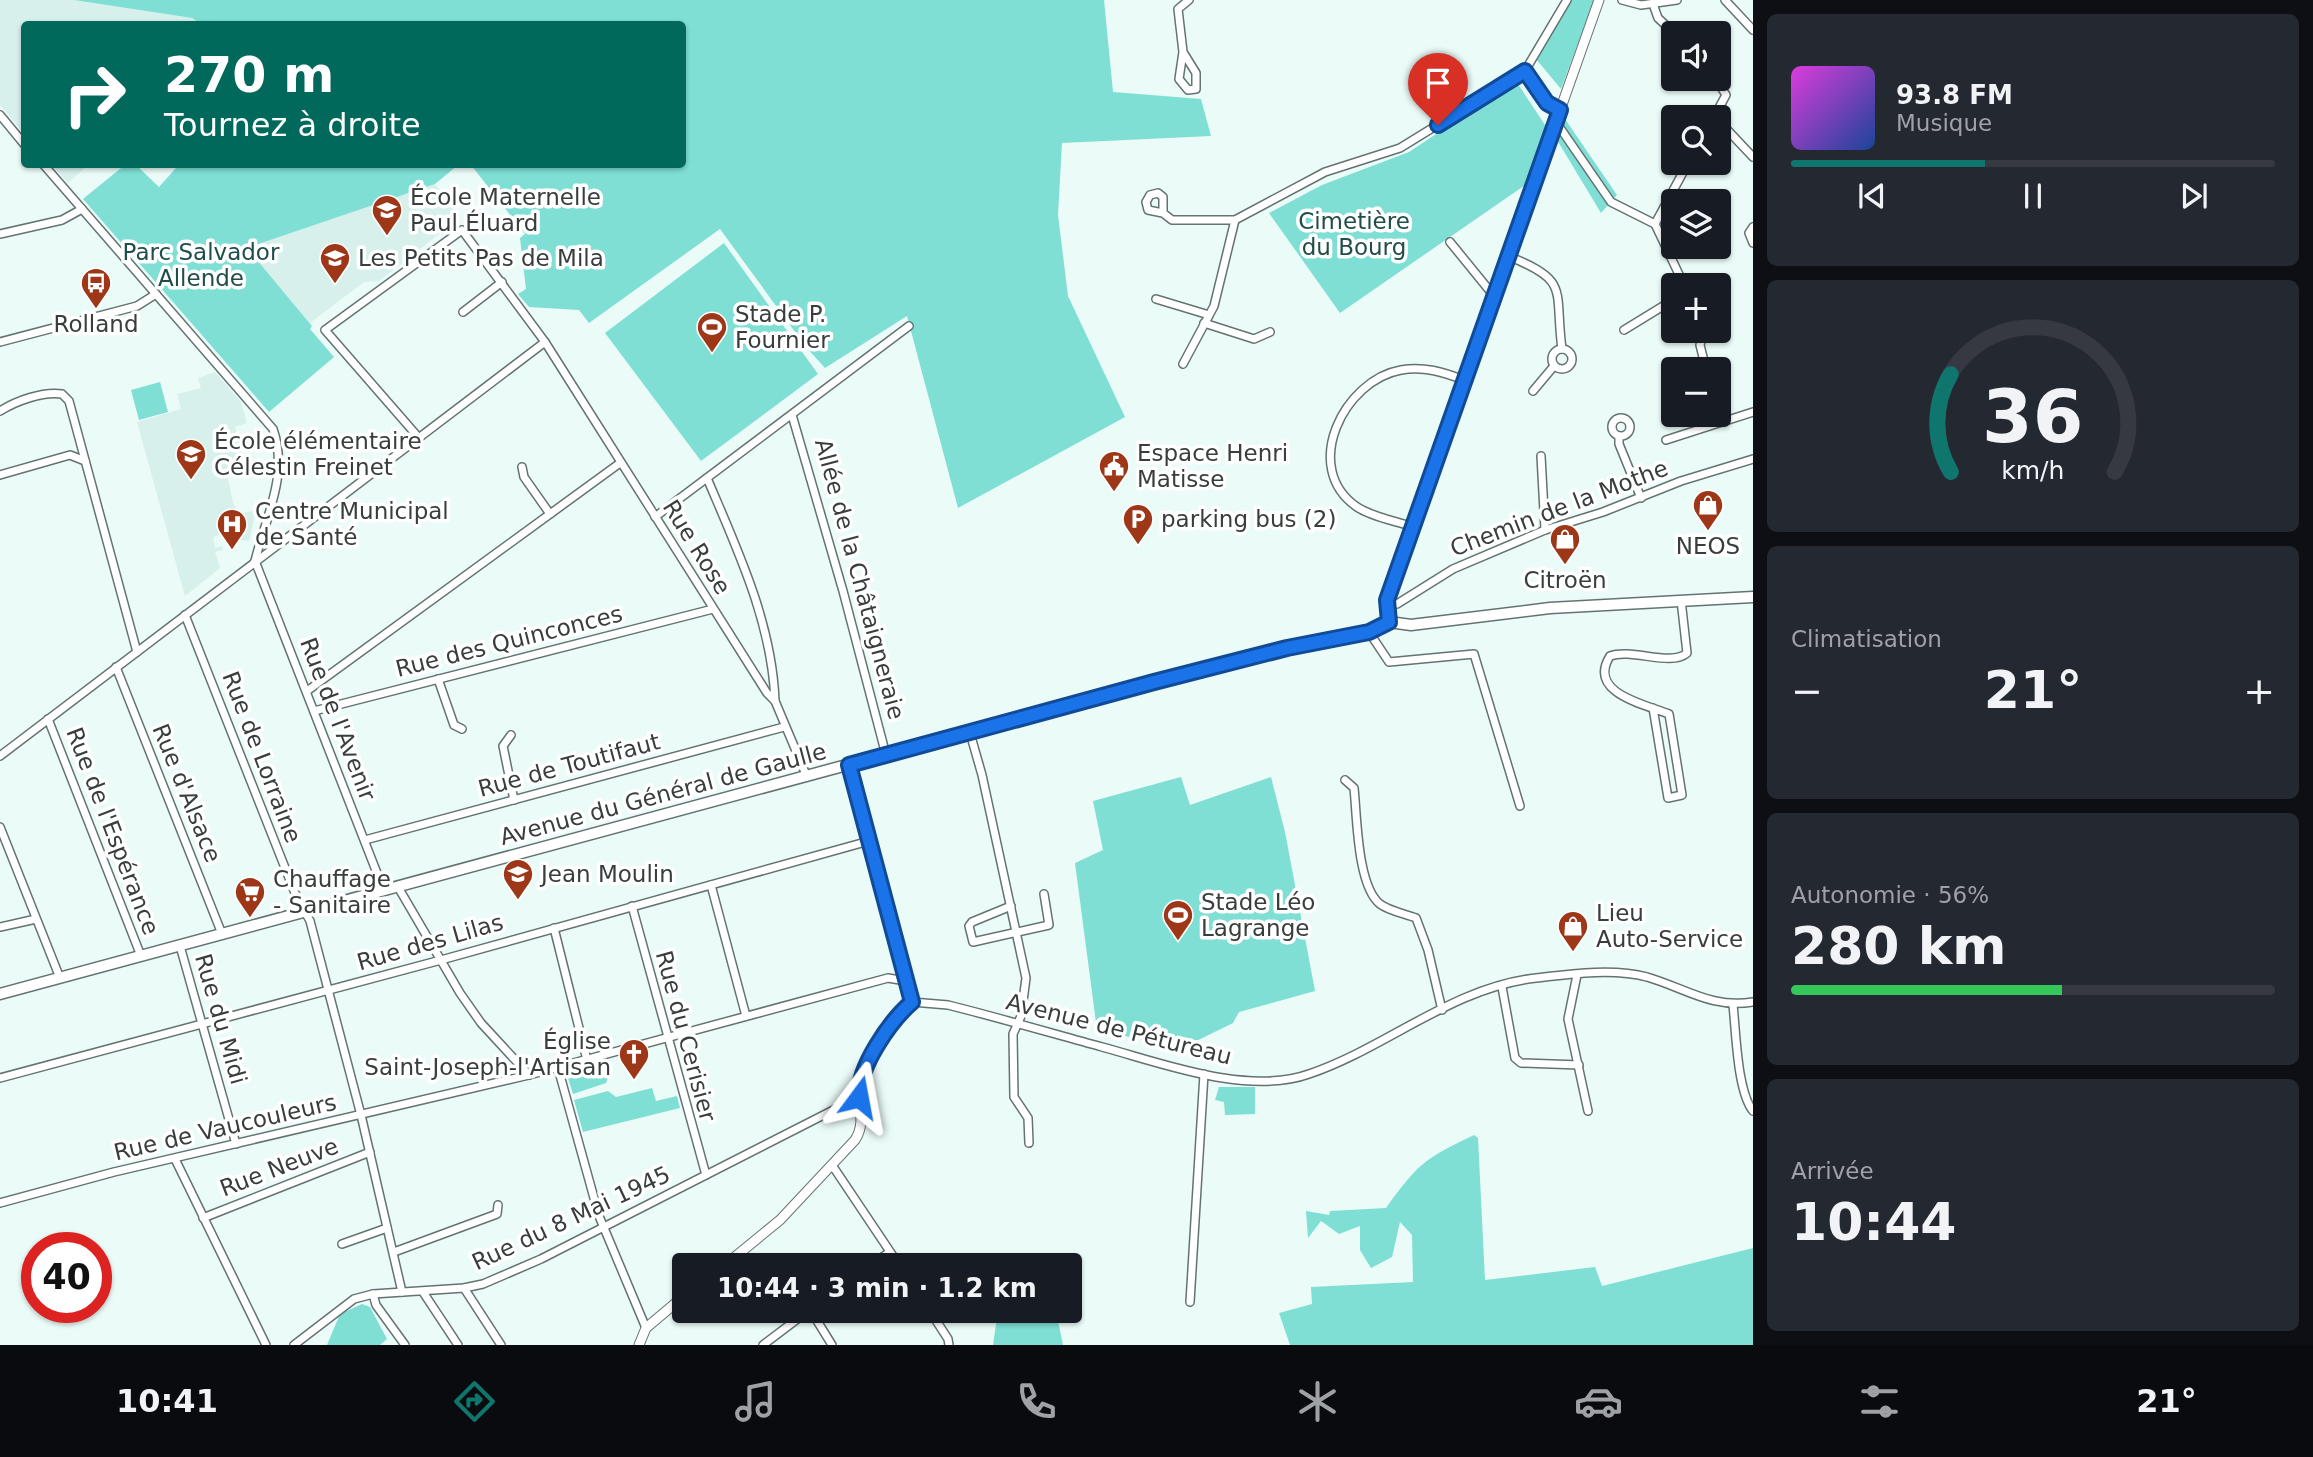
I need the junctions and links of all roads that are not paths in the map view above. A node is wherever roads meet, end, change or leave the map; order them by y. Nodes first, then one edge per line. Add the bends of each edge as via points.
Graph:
1 (1189, 0) edge
2 (1567, 0) edge
3 (1599, 0) edge
4 (1622, 0) edge
5 (1677, 0) edge
6 (1725, 0) edge
7 (1653, 4) junction
8 (1661, 21) edge
9 (1753, 30) edge
10 (1183, 52) junction
11 (1525, 71) junction
12 (1560, 110) junction
13 (0, 115) edge
14 (1556, 122) junction
15 (1731, 134) edge
16 (21, 140) edge
17 (1753, 157) edge
18 (46, 168) edge
19 (1682, 175) edge
20 (82, 209) junction
21 (1163, 213) dead end
22 (1235, 220) junction
23 (1656, 224) junction
24 (1753, 227) edge
25 (0, 234) edge
26 (1450, 242) dead end
27 (1753, 243) edge
28 (1508, 256) junction
29 (1678, 273) edge
30 (502, 282) junction
31 (156, 294) junction
32 (1494, 296) junction
33 (1156, 299) dead end
34 (1661, 307) edge
35 (463, 312) dead end
36 (1209, 315) junction
37 (1204, 323) junction
38 (909, 326) dead end
39 (1624, 330) dead end
40 (1270, 332) dead end
41 (0, 342) edge
42 (545, 342) junction
43 (1562, 348) junction
44 (1183, 363) dead end
45 (1555, 366) junction
46 (1464, 380) junction
47 (1532, 391) dead end
48 (0, 411) edge
49 (1753, 412) edge
50 (792, 415) junction
51 (1731, 416) edge
52 (1698, 427) edge
53 (1619, 436) dead end
54 (419, 438) junction
55 (1666, 440) dead end
56 (1541, 456) dead end
57 (1753, 459) edge
58 (85, 461) junction
59 (621, 463) junction
60 (522, 467) dead end
61 (0, 474) edge
62 (707, 478) junction
63 (1641, 498) junction
64 (550, 514) junction
65 (655, 517) junction
66 (1413, 527) junction
67 (1545, 530) junction
68 (255, 561) junction
69 (1753, 597) edge
70 (1681, 600) junction
71 (1385, 607) junction
72 (713, 609) junction
73 (186, 615) junction
74 (1389, 622) junction
75 (1369, 632) junction
76 (137, 652) junction
77 (116, 667) junction
78 (438, 679) junction
79 (307, 691) junction
80 (775, 701) junction
81 (1653, 708) junction
82 (314, 711) junction
83 (48, 719) junction
84 (784, 727) junction
85 (462, 729) dead end
86 (970, 733) junction
87 (511, 735) dead end
88 (886, 755) junction
89 (0, 757) edge
90 (849, 765) junction
91 (807, 777) junction
92 (1345, 780) dead end
93 (514, 800) junction
94 (1520, 806) dead end
95 (0, 827) edge
96 (365, 840) junction
97 (869, 841) junction
98 (711, 885) junction
99 (398, 887) junction
100 (384, 891) junction
101 (1044, 894) dead end
102 (632, 906) junction
103 (1011, 906) junction
104 (305, 912) junction
105 (36, 919) junction
106 (0, 927) edge
107 (554, 928) junction
108 (1017, 933) junction
109 (222, 934) junction
110 (180, 946) junction
111 (141, 956) junction
112 (441, 960) junction
113 (1577, 975) junction
114 (60, 978) junction
115 (906, 981) junction
116 (1502, 987) junction
117 (328, 990) junction
118 (0, 994) edge
119 (912, 1002) junction
120 (1753, 1002) edge
121 (1733, 1005) junction
122 (1442, 1010) junction
123 (746, 1016) junction
124 (203, 1022) junction
125 (1018, 1023) junction
126 (666, 1038) junction
127 (587, 1060) junction
128 (1579, 1065) junction
129 (558, 1068) junction
130 (1204, 1074) junction
131 (529, 1076) junction
132 (0, 1078) edge
133 (859, 1097) junction
134 (1588, 1111) dead end
135 (1753, 1111) edge
136 (361, 1115) junction
137 (1029, 1143) dead end
138 (236, 1144) junction
139 (370, 1152) junction
140 (175, 1159) junction
141 (832, 1165) junction
142 (706, 1175) junction
143 (0, 1203) edge
144 (498, 1205) dead end
145 (203, 1218) junction
146 (604, 1227) junction
147 (387, 1228) junction
148 (342, 1244) dead end
149 (394, 1252) junction
150 (890, 1252) edge
151 (740, 1253) edge
152 (464, 1288) junction
153 (402, 1292) junction
154 (423, 1292) junction
155 (373, 1294) junction
156 (1190, 1302) dead end
157 (672, 1306) edge
158 (793, 1323) edge
159 (818, 1323) edge
160 (938, 1323) edge
161 (646, 1328) junction
162 (774, 1336) junction
163 (266, 1345) edge
164 (294, 1345) edge
165 (405, 1345) edge
166 (458, 1345) edge
167 (500, 1345) edge
168 (639, 1345) edge
169 (763, 1345) edge
170 (780, 1345) edge
171 (832, 1345) edge
172 (949, 1345) edge

1 - 10 street via 1178,9
2 - 11 street
3 - 12 street
4 - 7 street
5 - 7 street
6 - 9 street
7 - 8 street
10 - 10 street via 1196,73 1196,89 1188,90 1179,79
11 - 12 street via 1547,103
11 - 22 street via 1400,148 1325,172
12 - 14 street
13 - 16 street
14 - 23 street via 1611,202
14 - 28 street
15 - 17 street
18 - 20 street
19 - 23 street
20 - 25 street via 62,220
20 - 31 street
21 - 22 street via 1172,220
22 - 36 street
23 - 29 street
24 - 27 street via 1749,233
26 - 32 street
28 - 32 street
28 - 43 street via 1538,268 1554,282
30 - 35 street
30 - 42 street, Rue Rose
30 - 54 street, Rue Rose via 461,230 325,330
31 - 41 street via 137,306
31 - 68 street via 274,432 279,483
32 - 46 street
33 - 36 street
34 - 39 street
36 - 37 street
37 - 40 street via 1254,339
37 - 44 street
38 - 50 street
42 - 54 street
42 - 59 street, Rue Rose
43 - 45 street via 1553,354
43 - 45 street via 1571,353 1572,363 1564,369
45 - 47 street
46 - 66 street
46 - 66 street via 1421,368 1398,370 1366,388 1336,422 1332,457 1342,492 1357,508
48 - 58 street via 62,394 71,406
49 - 51 street
50 - 62 street
50 - 88 street, Allée de la Châtaigneraie
52 - 55 street
53 - 63 street
54 - 68 street
56 - 67 street
57 - 63 street, Chemin de la Mothe
58 - 61 street via 70,455
58 - 76 street
59 - 64 street
59 - 65 street, Rue Rose
60 - 64 street
62 - 65 street
62 - 80 street via 767,631
63 - 67 street, Chemin de la Mothe
64 - 79 street
65 - 72 street, Rue Rose
66 - 71 street
67 - 71 street, Chemin de la Mothe via 1452,569
68 - 73 street
68 - 79 street, Rue de l'Avenir
69 - 70 main road, Avenue du Général de Gaulle
70 - 74 main road, Avenue du Général de Gaulle via 1486,614 1411,625
70 - 81 street via 1688,645 1683,657 1621,652 1605,664 1608,686
71 - 74 street
72 - 78 street, Rue des Quinconces
72 - 80 street, Rue Rose
73 - 76 street
73 - 104 street, Rue de Lorraine
74 - 75 main road, Avenue du Général de Gaulle
75 - 86 main road, Avenue du Général de Gaulle via 1274,652
75 - 94 street via 1389,662 1474,654
76 - 77 street
77 - 83 street
77 - 109 street, Rue d'Alsace
78 - 82 street, Rue des Quinconces
78 - 85 street via 454,725
79 - 82 street, Rue de l'Avenir
80 - 84 street, Rue Rose
81 - 81 street via 1669,715 1682,795 1668,798
82 - 96 street, Rue de l'Avenir
83 - 89 street
83 - 111 street, Rue de l'Espérance
84 - 91 street, Rue Rose
84 - 93 street, Rue de Toutifaut
86 - 88 main road, Avenue du Général de Gaulle
86 - 103 street
87 - 93 street via 503,746
88 - 90 main road, Avenue du Général de Gaulle
90 - 91 main road, Avenue du Général de Gaulle
90 - 97 street
91 - 99 main road, Avenue du Général de Gaulle
92 - 122 street via 1354,788 1356,832 1370,886 1379,903 1416,918
93 - 96 street, Rue de Toutifaut
95 - 105 street
96 - 100 street, Rue de l'Avenir
97 - 98 street, Rue des Lilas
97 - 115 street
98 - 102 street, Rue des Lilas
98 - 123 street
99 - 100 main road, Avenue du Général de Gaulle
99 - 112 street
100 - 104 main road, Avenue du Général de Gaulle
101 - 108 street via 1049,925
102 - 107 street, Rue des Lilas
102 - 126 street, Rue du Cerisier
103 - 108 street
103 - 108 street via 969,926 973,942
104 - 109 main road, Avenue du Général de Gaulle
104 - 117 street, Rue de Lorraine
105 - 106 street
105 - 114 street
107 - 112 street, Rue des Lilas
107 - 127 street
108 - 125 street via 1026,978
109 - 110 main road, Avenue du Général de Gaulle
110 - 111 main road, Avenue du Général de Gaulle
110 - 124 street, Rue du Midi
111 - 114 main road, Avenue du Général de Gaulle
112 - 117 street, Rue des Lilas
112 - 131 street via 481,1023
113 - 116 street, Avenue de Pétureau via 1533,978
113 - 121 street, Avenue de Pétureau via 1646,977
113 - 128 street via 1568,1019
114 - 118 main road, Avenue du Général de Gaulle
115 - 119 street
115 - 123 street, Rue de Vaucouleurs via 888,978
116 - 122 street, Avenue de Pétureau via 1468,996
116 - 128 street via 1515,1058 1521,1063
117 - 124 street, Rue des Lilas
117 - 136 street, Rue de Lorraine
119 - 125 street, Avenue de Pétureau via 948,1005
119 - 133 street via 900,1012 862,1073
120 - 121 street, Avenue de Pétureau
121 - 135 street via 1746,1095
122 - 130 street, Avenue de Pétureau via 1350,1058 1298,1077 1252,1080
123 - 126 street, Rue de Vaucouleurs
124 - 132 street, Rue des Lilas
124 - 138 street, Rue du Midi
125 - 130 street, Avenue de Pétureau
125 - 137 street via 1013,1034 1014,1097 1028,1118
126 - 127 street, Rue de Vaucouleurs
126 - 142 street, Rue du Cerisier
127 - 129 street, Rue de Vaucouleurs
128 - 134 street
129 - 131 street, Rue de Vaucouleurs
129 - 146 street
130 - 156 street
131 - 136 street, Rue de Vaucouleurs
133 - 141 street via 861,1128
133 - 142 street, Rue du 8 Mai 1945
136 - 138 street, Rue de Vaucouleurs
136 - 139 street, Rue de Lorraine
138 - 140 street, Rue de Vaucouleurs
139 - 145 street, Rue Neuve
139 - 147 street, Rue de Lorraine
140 - 143 street, Rue de Vaucouleurs
140 - 145 street
141 - 150 street
141 - 151 street via 780,1220
142 - 146 street, Rue du 8 Mai 1945
144 - 149 street via 497,1214
145 - 163 street
146 - 152 street, Rue du 8 Mai 1945 via 541,1259
146 - 161 street
147 - 148 street
147 - 149 street, Rue de Lorraine
149 - 153 street, Rue de Lorraine
152 - 154 street, Rue du 8 Mai 1945
152 - 167 street
153 - 154 street, Rue du 8 Mai 1945
153 - 155 street, Rue du 8 Mai 1945
154 - 166 street
155 - 164 street, Rue du 8 Mai 1945 via 354,1299
155 - 165 street via 376,1306
157 - 161 street
158 - 162 street
159 - 171 street
160 - 172 street
161 - 168 street
162 - 169 street
162 - 170 street

